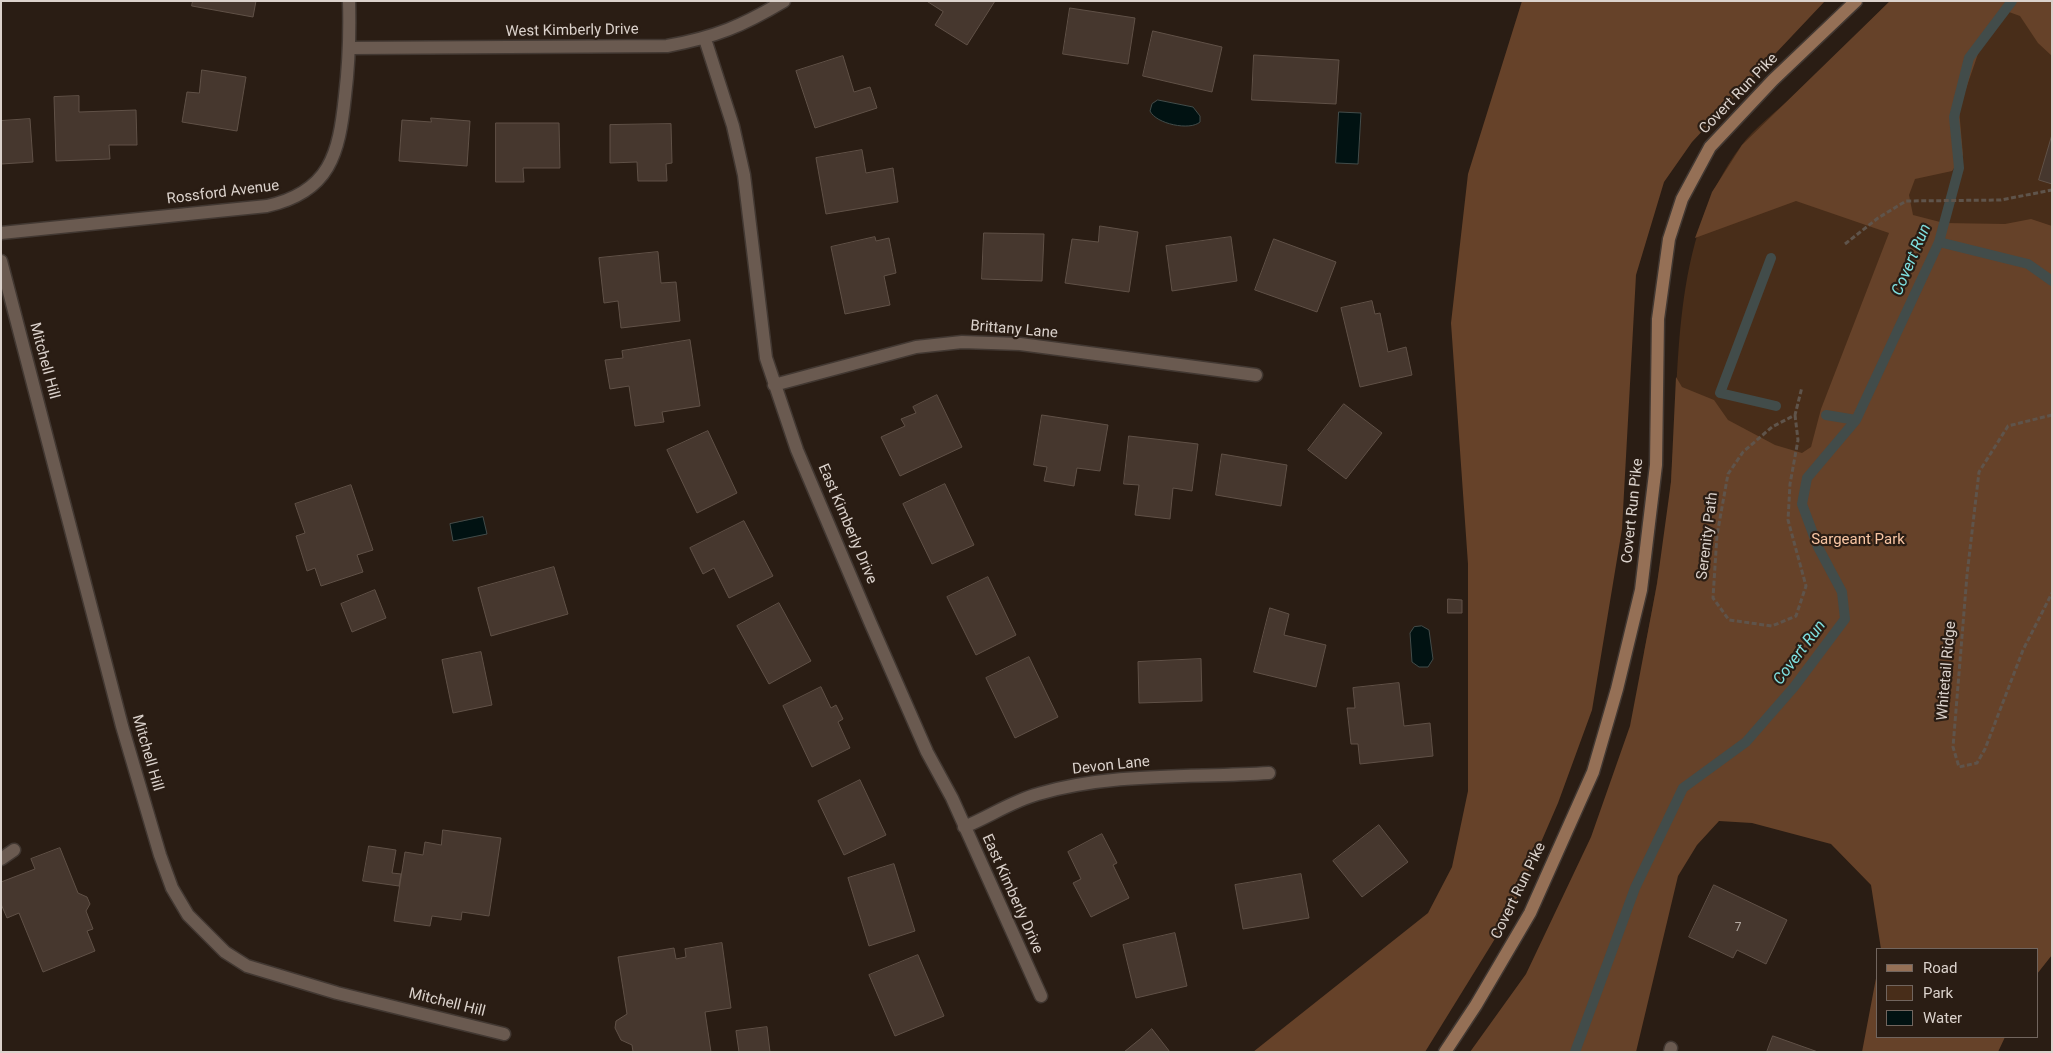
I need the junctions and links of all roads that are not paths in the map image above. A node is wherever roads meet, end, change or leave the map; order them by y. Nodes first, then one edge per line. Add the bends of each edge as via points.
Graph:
1 (348, 1) edge
2 (784, 1) edge
3 (1856, 1) edge
4 (705, 39) junction
5 (350, 48) junction
6 (1, 233) edge
7 (1, 261) edge
8 (1256, 375) dead end
9 (774, 385) junction
10 (1269, 773) dead end
11 (964, 827) junction
12 (14, 850) dead end
13 (1, 859) edge
14 (1041, 996) dead end
15 (504, 1034) dead end
16 (1445, 1052) edge

1 - 5 street, Rossford Avenue
2 - 4 street, West Kimberly Drive via 741,26
3 - 16 street, Covert Run Pike via 1773,80 1710,147 1682,199 1668,247 1658,319 1656,465 1641,590 1617,689 1593,772 1530,913
4 - 5 street, West Kimberly Drive via 667,46
4 - 9 street, East Kimberly Drive via 733,126 744,175 766,358
5 - 6 street, Rossford Avenue via 338,146 331,163 305,192 288,201 267,206
7 - 15 street, Mitchell Hill via 122,726 160,855 172,888 188,914 225,952 247,966 337,993
8 - 9 street, Brittany Lane via 1020,344 962,342 916,347
9 - 11 street, East Kimberly Drive via 870,622
10 - 11 street, Devon Lane via 1111,780 1063,788 1035,795
11 - 14 street, East Kimberly Drive
12 - 13 street

